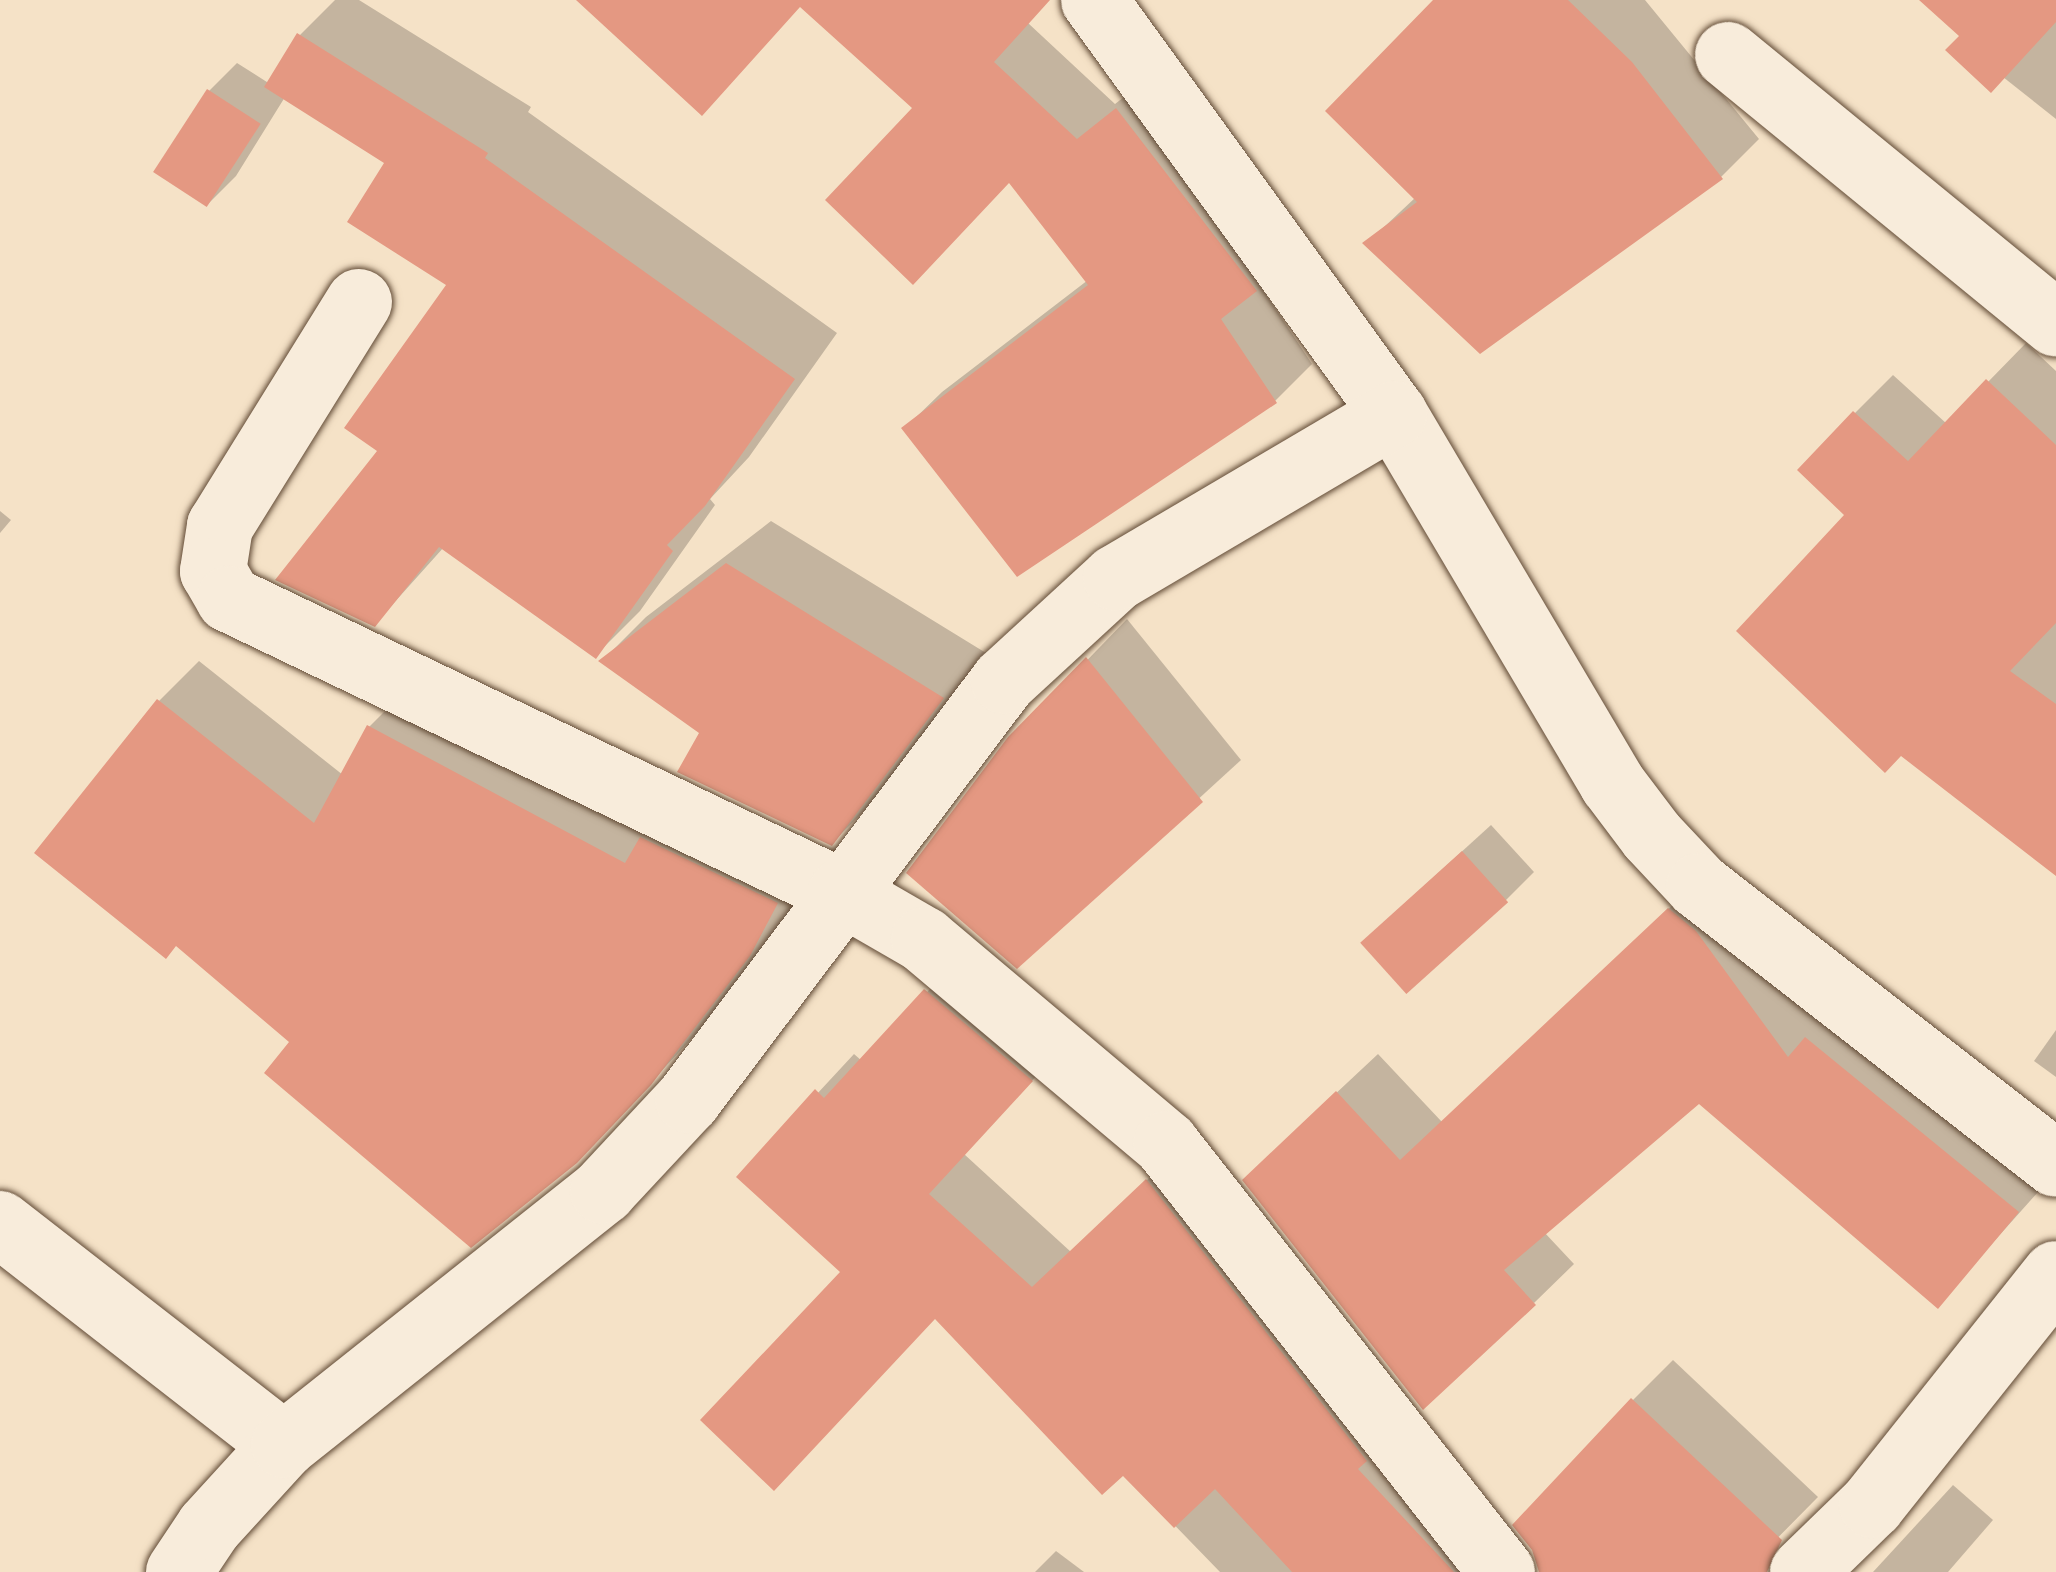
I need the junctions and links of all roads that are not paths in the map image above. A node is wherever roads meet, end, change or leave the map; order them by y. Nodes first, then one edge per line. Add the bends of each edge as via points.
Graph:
1 (1094, 0) edge
2 (1728, 55) dead end
3 (358, 302) dead end
4 (2056, 322) edge
5 (1394, 414) junction
6 (841, 892) junction
7 (2056, 1164) edge
8 (0, 1224) edge
9 (2056, 1274) edge
10 (284, 1445) junction
11 (179, 1572) edge
12 (1502, 1572) edge
13 (1803, 1572) edge

1 - 5 street
2 - 4 street
3 - 6 street via 220,526 213,571 229,599
5 - 6 street via 1116,578 1004,681
5 - 7 street via 1612,783 1652,836 1699,886
6 - 10 street via 688,1100 603,1191
6 - 12 street via 924,940 1166,1144
8 - 10 street
9 - 13 street via 1872,1505
10 - 11 street

